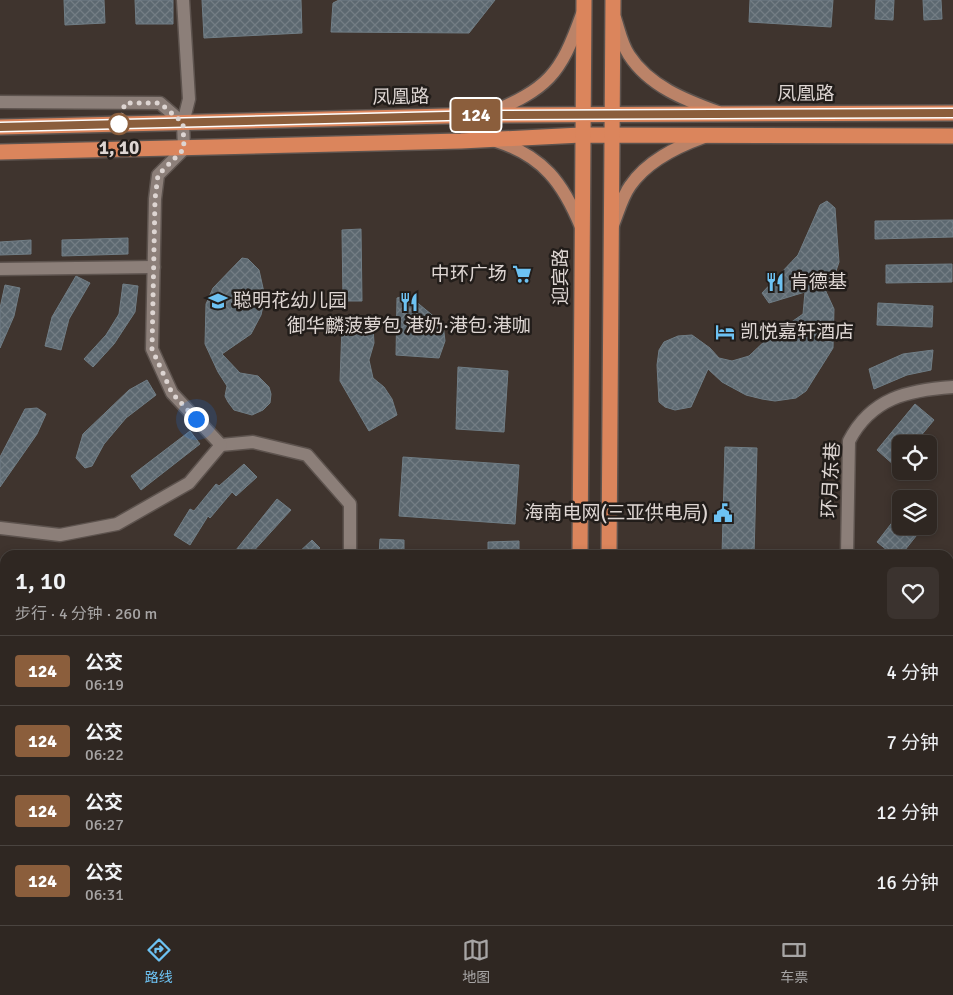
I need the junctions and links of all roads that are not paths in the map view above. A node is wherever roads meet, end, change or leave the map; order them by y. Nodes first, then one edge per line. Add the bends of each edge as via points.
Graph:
1 (183, 0) edge
2 (584, 5) edge
3 (613, 6) edge
4 (0, 102) edge
5 (953, 113) edge
6 (723, 114) junction
7 (487, 115) junction
8 (582, 115) junction
9 (612, 115) junction
10 (183, 123) junction
11 (0, 127) edge
12 (581, 135) junction
13 (611, 135) junction
14 (708, 136) junction
15 (953, 136) edge
16 (488, 138) junction
17 (184, 149) junction
18 (0, 152) edge
19 (581, 228) junction
20 (611, 230) junction
21 (154, 267) junction
22 (0, 270) edge
23 (953, 387) edge
24 (221, 445) junction
25 (0, 528) edge
26 (350, 550) edge
27 (580, 550) edge
28 (609, 550) edge
29 (847, 550) edge

1 - 10 street via 189,99
2 - 7 main road via 568,52 551,78 520,100
2 - 8 highway, 迎宾路
3 - 6 main road via 628,54 648,77 678,97
3 - 9 highway
4 - 10 street via 160,103
5 - 6 highway, 凤凰路
6 - 9 highway, 凤凰路
7 - 8 highway, 凤凰路
7 - 10 highway, 凤凰路
8 - 9 highway, 凤凰路
8 - 12 highway, 迎宾路
9 - 13 highway
10 - 11 highway, 凤凰路
10 - 17 street
12 - 13 highway
12 - 16 highway
12 - 19 highway, 迎宾路
13 - 14 highway
13 - 20 highway
14 - 15 highway
14 - 20 main road via 677,147 650,165 630,186
16 - 17 highway
16 - 19 main road via 516,147 542,165 569,196
17 - 18 highway
17 - 21 street via 158,175
19 - 27 highway, 迎宾路
20 - 28 highway
21 - 22 street
21 - 24 street via 152,349 172,393
23 - 29 street, 环月东巷 via 933,388 877,405 856,428 849,441
24 - 25 street via 189,483 117,524 60,535
24 - 26 street via 252,442 307,456 350,504

